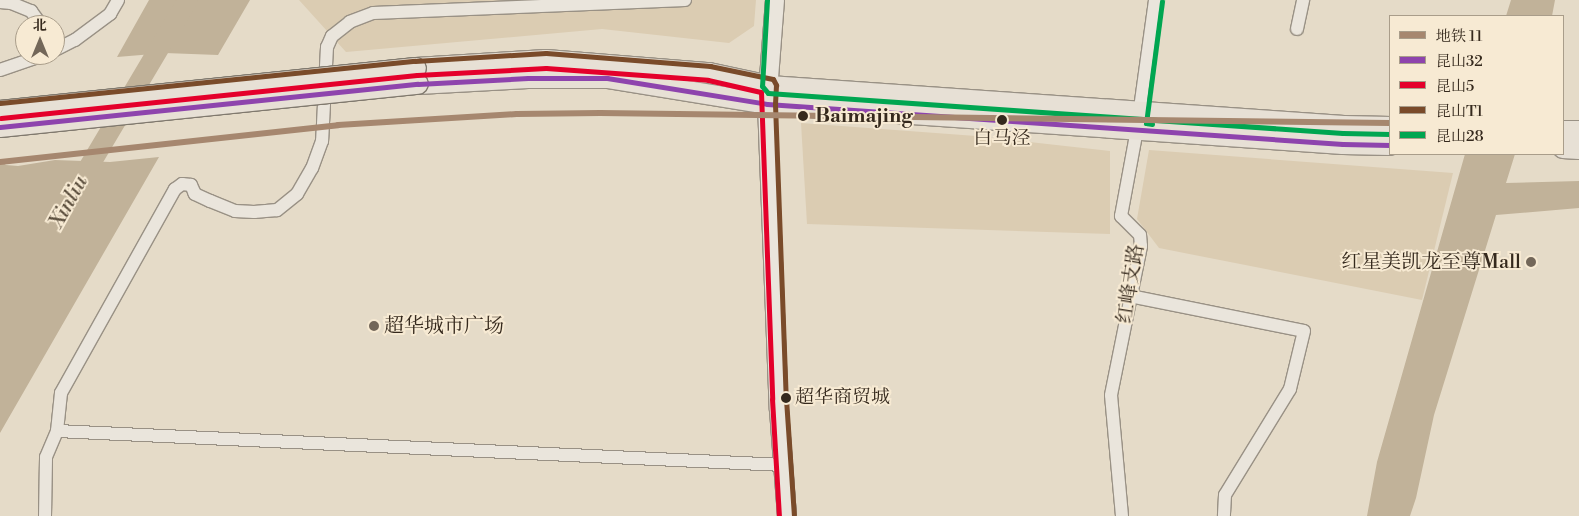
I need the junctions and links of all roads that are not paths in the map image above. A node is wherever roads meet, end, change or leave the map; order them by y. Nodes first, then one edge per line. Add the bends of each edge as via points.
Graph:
1 (118, 0) edge
2 (685, 0) edge
3 (775, 0) edge
4 (1155, 0) edge
5 (1303, 0) edge
6 (0, 2) edge
7 (33, 15) edge
8 (1296, 29) dead end
9 (65, 45) edge
10 (15, 65) edge
11 (0, 70) edge
12 (417, 76) junction
13 (768, 95) junction
14 (0, 111) edge
15 (1137, 121) junction
16 (0, 127) edge
17 (1389, 127) edge
18 (1564, 131) edge
19 (1579, 131) edge
20 (1389, 145) edge
21 (1564, 148) edge
22 (1579, 149) edge
23 (1130, 296) junction
24 (57, 431) junction
25 (784, 465) junction
26 (45, 516) edge
27 (787, 516) edge
28 (1122, 516) edge
29 (1224, 516) edge

1 - 9 street via 110,14
2 - 24 street via 373,12 350,22 332,36 327,48 322,141 297,194 277,210 254,212 235,211 210,201 195,194 191,185 182,184 174,189 61,393
3 - 13 main road
4 - 15 street, 红峰支路
5 - 8 street
6 - 7 street via 11,3
10 - 11 street
12 - 13 main road via 608,78
12 - 14 main road, bridge
12 - 16 main road, bridge
13 - 15 main road
13 - 25 main road
15 - 17 main road
15 - 20 main road via 1343,144
15 - 23 street, 红峰支路 via 1121,216 1140,235 1141,246
18 - 19 main road
21 - 22 main road
23 - 28 street, 红峰支路 via 1111,395
23 - 29 street via 1304,331 1290,389 1225,495
24 - 25 street
24 - 26 street via 46,457
25 - 27 main road

